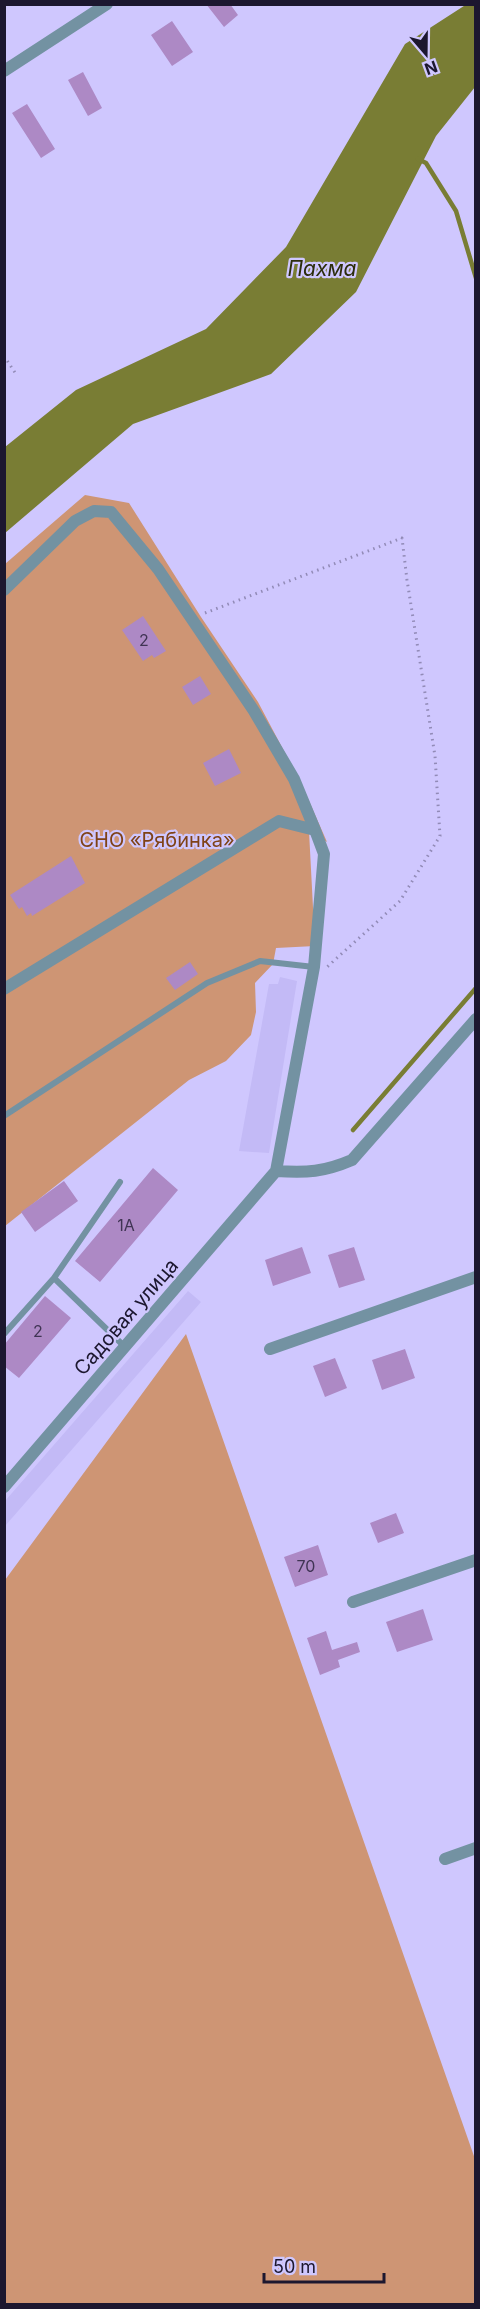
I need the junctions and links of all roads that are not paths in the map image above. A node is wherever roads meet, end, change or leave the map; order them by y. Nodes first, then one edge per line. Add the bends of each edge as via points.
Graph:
1 (107, 4) edge
2 (4, 71) edge
3 (4, 590) edge
4 (315, 830) junction
5 (314, 967) junction
6 (4, 989) edge
7 (476, 1019) edge
8 (4, 1116) edge
9 (276, 1171) junction
10 (120, 1182) dead end
11 (476, 1277) edge
12 (54, 1278) junction
13 (4, 1334) edge
14 (126, 1347) junction
15 (270, 1349) dead end
16 (4, 1487) edge
17 (476, 1560) edge
18 (353, 1602) dead end
19 (476, 1848) edge
20 (445, 1859) dead end

1 - 2 street
3 - 4 street via 75,521 94,511 111,512 158,569 254,711 294,780
4 - 5 street via 324,854
4 - 6 street via 279,821
5 - 8 lane via 260,962 207,983
5 - 9 street
7 - 9 street via 352,1160 308,1173
9 - 14 street, Садовая улица
10 - 12 lane
11 - 15 street
12 - 13 lane
12 - 14 lane
14 - 16 street, Садовая улица
17 - 18 street
19 - 20 street

